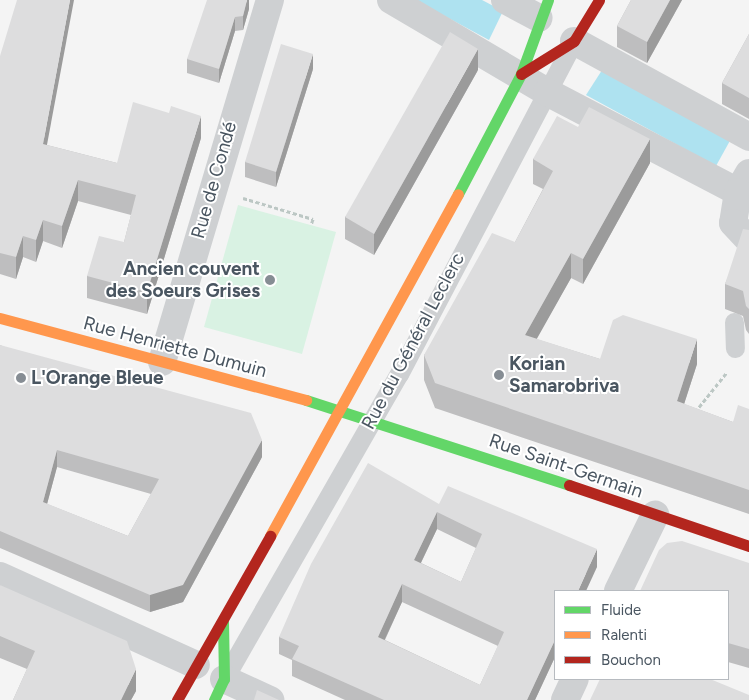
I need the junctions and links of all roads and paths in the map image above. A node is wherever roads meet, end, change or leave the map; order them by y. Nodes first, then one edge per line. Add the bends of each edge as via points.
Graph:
1 (270, 0) edge
2 (391, 0) edge
3 (505, 0) edge
4 (599, 0) edge
5 (555, 24) edge
6 (520, 74) junction
7 (547, 92) junction
8 (749, 138) edge
9 (743, 183) edge
10 (276, 207) dead end
11 (311, 225) dead end
12 (749, 240) edge
13 (0, 318) edge
14 (734, 322) dead end
15 (735, 348) dead end
16 (162, 362) junction
17 (727, 372) dead end
18 (341, 410) junction
19 (693, 414) edge
20 (373, 418) junction
21 (655, 515) junction
22 (749, 546) edge
23 (0, 576) edge
24 (618, 590) edge
25 (223, 622) junction
26 (196, 665) junction
27 (575, 680) edge
28 (219, 690) edge
29 (177, 700) edge
30 (270, 700) edge
31 (565, 700) edge

1 - 16 street, Rue de Condé
2 - 6 street
3 - 5 street
4 - 5 main road, Rue du Général Leclerc
5 - 6 main road, Rue du Général Leclerc
5 - 6 main road
5 - 7 lane, Rue du Général Leclerc
5 - 8 street
6 - 7 street
6 - 18 main road, Rue du Général Leclerc
7 - 9 street
7 - 20 lane, Rue du Général Leclerc
9 - 12 street via 734,223
10 - 11 path via 313,219
13 - 16 main road, Rue Henriette Dumuin
14 - 15 lane
16 - 18 main road, Rue Henriette Dumuin
17 - 19 path
18 - 20 main road, Rue Henriette Dumuin
18 - 25 main road, Rue du Général Leclerc
20 - 21 main road, Rue Saint-Germain
20 - 28 lane, Rue du Général Leclerc
21 - 22 main road, Rue Saint-Germain
21 - 24 street
23 - 26 street
25 - 26 main road, Rue du Général Leclerc
25 - 28 main road
26 - 28 main road
26 - 29 main road, Rue du Général Leclerc
27 - 31 street
28 - 30 street

